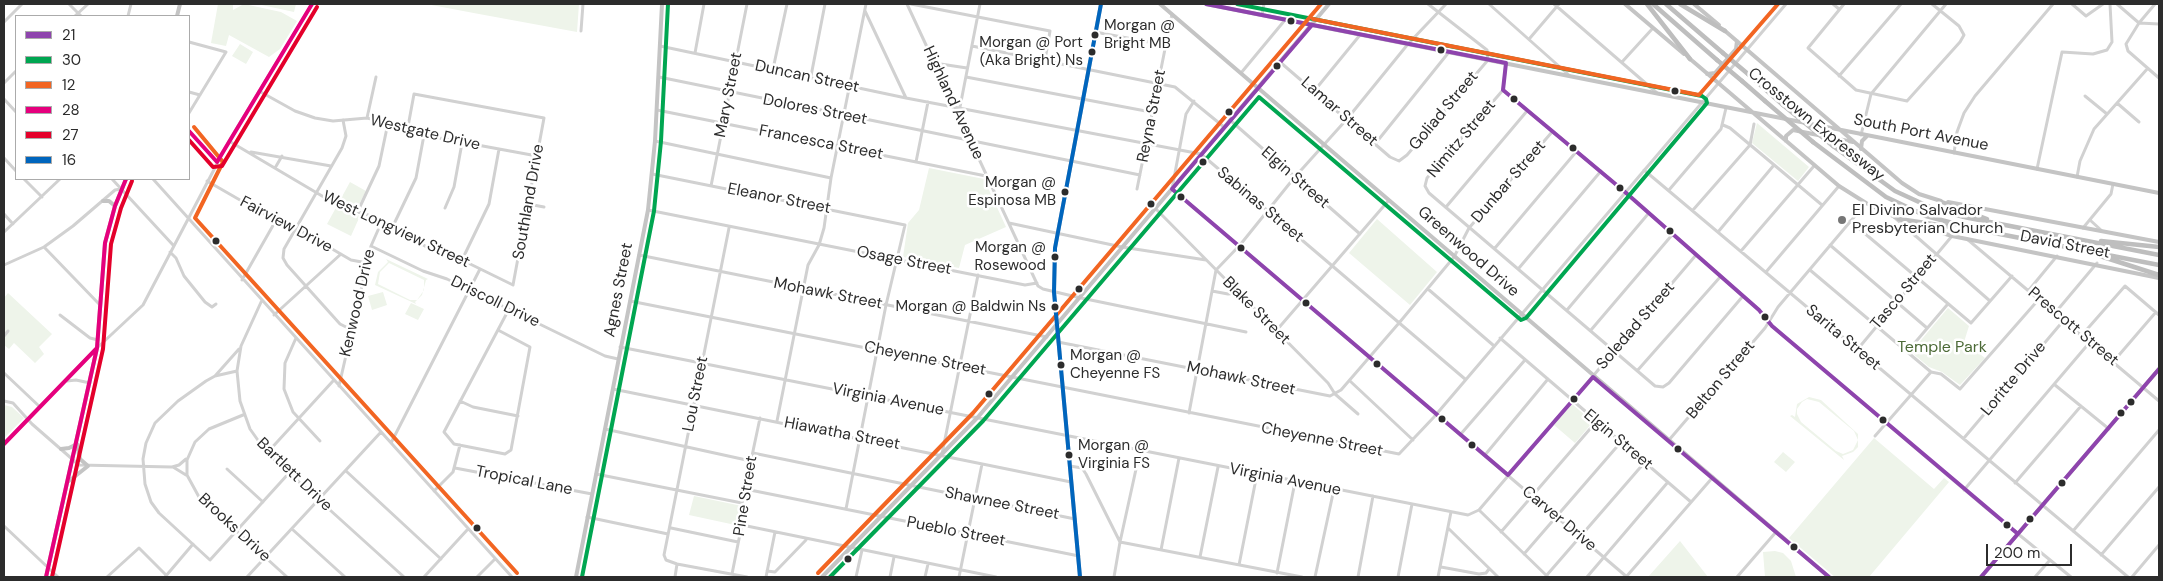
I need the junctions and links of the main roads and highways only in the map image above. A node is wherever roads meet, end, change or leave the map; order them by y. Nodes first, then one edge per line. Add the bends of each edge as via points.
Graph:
1 (662, 4) edge
2 (1101, 4) edge
3 (1160, 4) edge
4 (1206, 4) edge
5 (1329, 4) edge
6 (1625, 4) edge
7 (1647, 4) edge
8 (1653, 4) edge
9 (1666, 4) edge
10 (1680, 4) edge
11 (1694, 4) edge
12 (1312, 24) junction
13 (1725, 31) junction
14 (1737, 41) junction
15 (1690, 59) junction
16 (1707, 74) junction
17 (1258, 88) junction
18 (1752, 112) junction
19 (1840, 130) junction
20 (1864, 135) junction
21 (1786, 142) junction
22 (1857, 144) junction
23 (1862, 149) junction
24 (126, 180) edge
25 (2159, 193) edge
26 (103, 200) road end
27 (1939, 201) junction
28 (115, 206) junction
29 (1899, 219) junction
30 (2003, 224) junction
31 (1979, 230) junction
32 (2070, 238) junction
33 (2159, 242) edge
34 (2159, 247) edge
35 (2075, 248) junction
36 (2159, 255) edge
37 (2159, 265) edge
38 (2159, 276) edge
39 (1056, 326) junction
40 (2159, 369) edge
41 (76, 444) junction
42 (61, 449) road end
43 (68, 483) junction
44 (46, 577) edge
45 (576, 577) edge
46 (822, 577) edge
47 (1080, 577) edge
48 (1829, 577) edge
49 (1981, 577) edge

1 - 45 main road, Agnes Street via 648,210
2 - 39 main road via 1057,233
3 - 17 main road, Greenwood Drive
4 - 12 main road, South Port Avenue
5 - 12 main road
6 - 15 main road, David Street
7 - 15 highway
8 - 31 highway, Crosstown Expressway, bridge via 1864,181 1905,208
9 - 30 highway, Crosstown Expressway, bridge via 1833,146 1895,191 1932,208
10 - 13 highway
11 - 13 main road
12 - 17 main road
12 - 18 main road, South Port Avenue
13 - 14 main road
14 - 16 main road via 1736,48 1715,73
14 - 19 main road
15 - 16 main road, David Street
16 - 18 main road, David Street
17 - 39 main road
17 - 48 main road, Greenwood Drive
18 - 19 main road, South Port Avenue
18 - 21 main road, David Street
19 - 20 main road, South Port Avenue
19 - 22 main road
20 - 23 main road
20 - 25 main road, South Port Avenue
21 - 22 main road via 1786,136 1793,130
21 - 29 main road, David Street via 1839,186
22 - 23 main road
23 - 27 main road via 1911,190
24 - 28 main road
26 - 28 main road
27 - 30 highway
27 - 33 main road
28 - 41 main road via 105,243 98,348
29 - 31 highway
29 - 38 main road, David Street via 1952,236
30 - 32 highway, Crosstown Expressway
31 - 35 highway, Crosstown Expressway
32 - 34 highway
32 - 36 highway, Crosstown Expressway
35 - 37 highway, Crosstown Expressway
35 - 38 highway
39 - 46 main road via 978,417
39 - 47 main road
40 - 49 main road
41 - 42 main road
41 - 43 main road
41 - 43 main road via 80,459 88,466
43 - 44 main road

